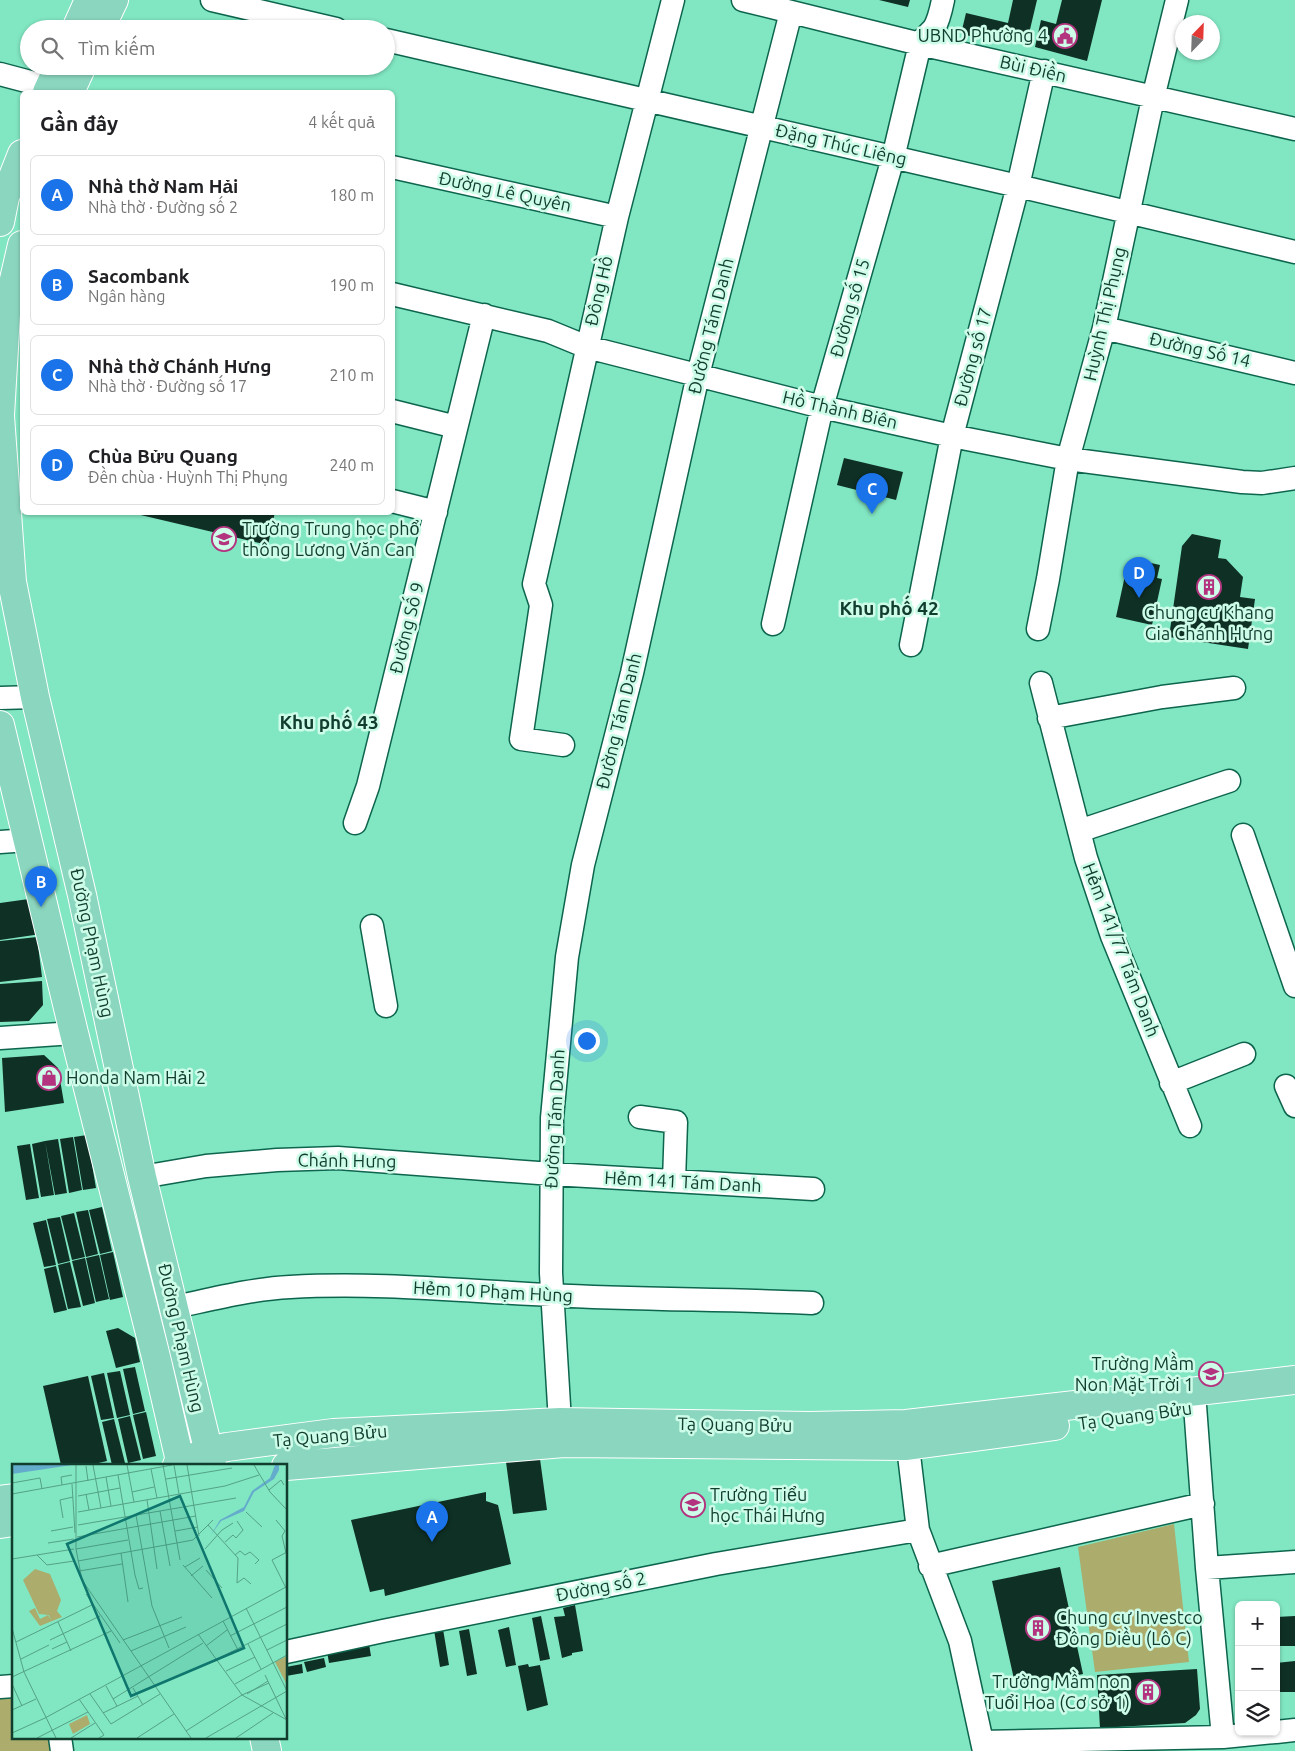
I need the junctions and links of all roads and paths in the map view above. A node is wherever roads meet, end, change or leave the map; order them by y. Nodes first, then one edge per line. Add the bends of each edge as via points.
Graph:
1 (89, 0) edge
2 (114, 0) edge
3 (212, 0) edge
4 (673, 0) edge
5 (743, 0) edge
6 (943, 0) edge
7 (1177, 0) edge
8 (790, 12) junction
9 (80, 20) edge
10 (104, 20) edge
11 (298, 20) edge
12 (395, 42) edge
13 (920, 44) junction
14 (1044, 71) junction
15 (0, 74) edge
16 (70, 75) edge
17 (56, 85) edge
18 (1154, 98) junction
19 (646, 100) junction
20 (761, 126) junction
21 (1295, 129) edge
22 (893, 158) junction
23 (20, 159) edge
24 (395, 169) edge
25 (1018, 186) junction
26 (2, 205) edge
27 (1129, 212) junction
28 (617, 217) junction
29 (1295, 252) edge
30 (20, 263) edge
31 (395, 295) edge
32 (484, 315) junction
33 (14, 316) edge
34 (1104, 328) junction
35 (587, 347) junction
36 (1295, 373) edge
37 (698, 375) junction
38 (822, 407) junction
39 (395, 412) edge
40 (0, 416) edge
41 (456, 427) junction
42 (952, 436) junction
43 (1068, 458) junction
44 (1295, 478) edge
45 (395, 502) edge
46 (436, 512) junction
47 (773, 624) dead end
48 (1038, 628) dead end
49 (911, 645) dead end
50 (1041, 683) dead end
51 (1234, 688) dead end
52 (35, 697) junction
53 (0, 698) edge
54 (1049, 718) junction
55 (0, 725) edge
56 (563, 745) dead end
57 (1229, 781) dead end
58 (355, 823) dead end
59 (1079, 831) junction
60 (1243, 835) dead end
61 (28, 840) junction
62 (0, 842) edge
63 (372, 926) dead end
64 (1293, 974) edge
65 (386, 1006) dead end
66 (74, 1032) junction
67 (0, 1038) edge
68 (1244, 1054) dead end
69 (1171, 1083) junction
70 (640, 1117) dead end
71 (1190, 1126) dead end
72 (552, 1174) junction
73 (142, 1177) junction
74 (674, 1181) junction
75 (813, 1189) dead end
76 (552, 1295) junction
77 (812, 1303) dead end
78 (175, 1307) junction
79 (1295, 1380) edge
80 (1295, 1397) edge
81 (1195, 1400) junction
82 (562, 1432) junction
83 (906, 1435) junction
84 (210, 1458) edge
85 (179, 1464) edge
86 (288, 1466) edge
87 (1203, 1504) junction
88 (918, 1530) junction
89 (1295, 1562) edge
90 (930, 1566) junction
91 (1207, 1568) junction
92 (288, 1652) edge
93 (1295, 1730) edge
94 (1280, 1732) edge
95 (1235, 1736) edge
96 (1223, 1737) junction
97 (60, 1738) edge
98 (264, 1738) edge
99 (983, 1746) edge
100 (62, 1751) edge
101 (266, 1751) edge

1 - 9 main road
2 - 10 main road
3 - 11 street
4 - 19 street, Đông Hồ
5 - 8 street, Bùi Điền
6 - 13 street, Đường số 15 via 933,29
7 - 18 street, Huỳnh Thị Phụng
8 - 13 street, Bùi Điền
8 - 20 street, Đường Tám Danh
12 - 19 street, Đặng Thúc Liêng
13 - 14 street, Bùi Điền
13 - 22 street, Đường số 15
14 - 18 street, Bùi Điền
14 - 25 street, Đường số 17
15 - 17 street
16 - 17 main road
18 - 21 street, Bùi Điền
18 - 27 street, Huỳnh Thị Phụng
19 - 20 street, Đặng Thúc Liêng
19 - 28 street, Đông Hồ
20 - 22 street, Đặng Thúc Liêng
20 - 37 street, Đường Tám Danh
22 - 25 street, Đặng Thúc Liêng
22 - 38 street, Đường số 15
23 - 26 main road
24 - 28 street, Đường Lê Quyên
25 - 27 street, Đặng Thúc Liêng
25 - 42 street, Đường số 17
27 - 29 street, Đặng Thúc Liêng
27 - 34 street, Huỳnh Thị Phụng
28 - 35 street, Đông Hồ
30 - 33 main road, Đường Phạm Hùng
31 - 32 street, Hồ Thành Biên
32 - 35 street, Hồ Thành Biên via 548,331
32 - 41 street, Đường Số 9
33 - 40 main road, Đường Phạm Hùng
34 - 36 street, Đường Số 14
34 - 43 street, Huỳnh Thị Phụng
35 - 37 street, Hồ Thành Biên
35 - 56 street, Đông Hồ via 534,584 541,605 521,739
37 - 38 street, Hồ Thành Biên
37 - 72 street, Đường Tám Danh via 632,673 583,865 564,984 552,1118
38 - 42 street, Hồ Thành Biên
38 - 47 street, Đường số 15
39 - 41 street
40 - 52 main road, Đường Phạm Hùng via 12,582
41 - 46 street, Đường Số 9
42 - 43 street, Hồ Thành Biên
42 - 49 street, Đường số 17
43 - 44 street, Hồ Thành Biên via 1242,482 1262,483
43 - 48 street, Huỳnh Thị Phụng
45 - 46 street
46 - 58 street, Đường Số 9 via 368,786
50 - 54 street, Hẻm 141/77 Tám Danh
51 - 54 street via 1162,697
52 - 53 street
52 - 73 main road, Đường Phạm Hùng via 82,895
54 - 59 street, Hẻm 141/77 Tám Danh
55 - 61 main road, Đường Phạm Hùng
57 - 59 street
59 - 69 street, Hẻm 141/77 Tám Danh via 1112,936
60 - 64 street
61 - 62 street
61 - 66 main road, Đường Phạm Hùng
63 - 65 street
66 - 67 street
66 - 85 main road, Đường Phạm Hùng via 156,1357
68 - 69 street
69 - 71 street, Hẻm 141/77 Tám Danh
70 - 74 street via 676,1122
72 - 73 street, Chánh Hưng via 338,1158 215,1166
72 - 74 street, Hẻm 141 Tám Danh
72 - 76 street, Đường Tám Danh
73 - 78 main road, Đường Phạm Hùng
74 - 75 street, Hẻm 141 Tám Danh
76 - 77 street, Hẻm 10 Phạm Hùng
76 - 78 street, Hẻm 10 Phạm Hùng via 369,1286 290,1287
76 - 82 street, Đường Tám Danh
78 - 84 main road, Đường Phạm Hùng
79 - 81 main road, Tạ Quang Bửu
80 - 81 main road, Tạ Quang Bửu
81 - 83 main road, Tạ Quang Bửu
81 - 87 street
82 - 83 main road, Tạ Quang Bửu
82 - 84 main road, Tạ Quang Bửu via 333,1433 227,1446
82 - 86 main road, Tạ Quang Bửu
83 - 88 street
84 - 85 main road, Tạ Quang Bửu
87 - 90 street
87 - 91 street
88 - 90 street
88 - 92 street, Đường số 2 via 716,1564
89 - 91 street
90 - 99 street via 960,1641
91 - 96 street
93 - 94 street
95 - 96 street
96 - 99 street
97 - 100 street
98 - 101 main road

